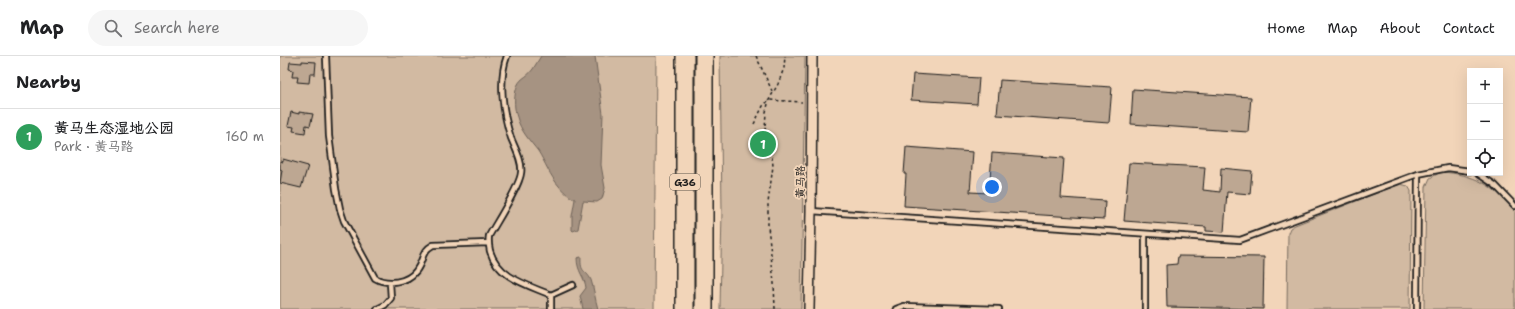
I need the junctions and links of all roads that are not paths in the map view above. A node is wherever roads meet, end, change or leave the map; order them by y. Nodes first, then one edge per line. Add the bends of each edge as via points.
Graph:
1 (326, 56) edge
2 (507, 56) edge
3 (685, 56) edge
4 (704, 56) edge
5 (812, 56) edge
6 (1467, 170) edge
7 (1418, 174) junction
8 (1482, 176) edge
9 (1515, 206) edge
10 (811, 211) junction
11 (1145, 234) junction
12 (488, 243) junction
13 (390, 283) junction
14 (572, 285) dead end
15 (550, 294) junction
16 (377, 309) edge
17 (551, 309) edge
18 (685, 309) edge
19 (704, 309) edge
20 (809, 309) edge
21 (896, 309) edge
22 (1000, 309) edge
23 (1145, 309) edge
24 (1417, 309) edge

1 - 13 lane via 329,136 340,209 375,278
2 - 12 lane via 503,106 521,173 489,236
3 - 18 highway, G36
4 - 19 highway, G36
5 - 10 street, 黄马路
6 - 7 lane via 1448,168
7 - 11 lane via 1240,240
7 - 24 lane
8 - 9 lane via 1496,185
10 - 11 lane
10 - 20 street, 黄马路
11 - 23 lane
12 - 13 lane via 433,245 426,248 416,272
12 - 15 lane via 497,267 507,275
13 - 16 lane via 391,298
14 - 15 lane
15 - 17 lane
21 - 22 lane via 904,306

